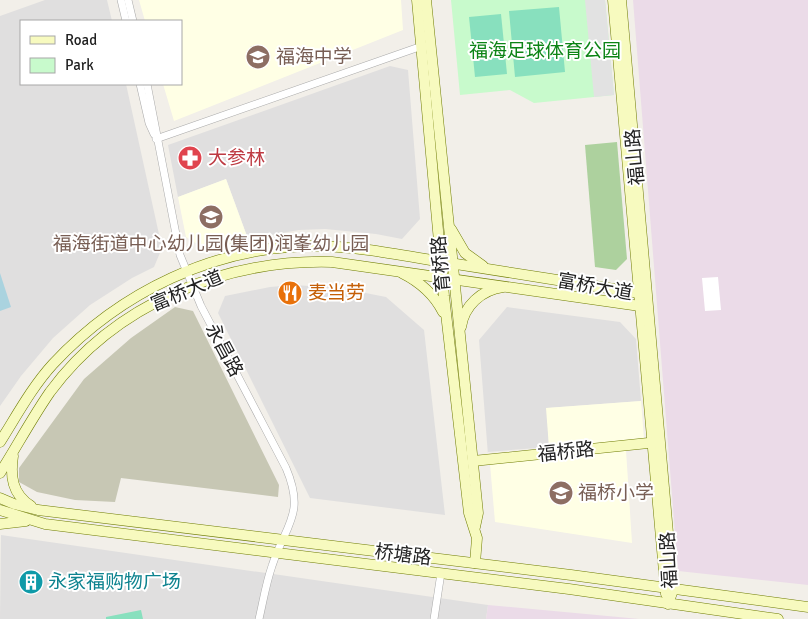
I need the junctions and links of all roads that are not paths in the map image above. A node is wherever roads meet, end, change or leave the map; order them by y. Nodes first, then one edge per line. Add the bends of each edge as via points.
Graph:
1 (121, 0) edge
2 (128, 0) edge
3 (417, 0) edge
4 (426, 0) edge
5 (613, 0) edge
6 (621, 0) edge
7 (126, 20) edge
8 (133, 20) edge
9 (422, 46) junction
10 (140, 85) edge
11 (147, 85) edge
12 (156, 139) junction
13 (447, 220) junction
14 (353, 249) junction
15 (446, 263) junction
16 (351, 264) junction
17 (394, 270) junction
18 (490, 270) junction
19 (187, 271) junction
20 (448, 277) junction
21 (192, 284) junction
22 (513, 287) junction
23 (639, 293) junction
24 (644, 303) junction
25 (447, 320) junction
26 (459, 338) junction
27 (27, 398) junction
28 (40, 408) junction
29 (10, 425) junction
30 (0, 430) edge
31 (0, 442) edge
32 (656, 443) junction
33 (13, 453) junction
34 (472, 461) junction
35 (0, 472) edge
36 (0, 498) edge
37 (0, 510) edge
38 (38, 510) junction
39 (28, 520) junction
40 (0, 524) edge
41 (476, 527) junction
42 (283, 540) junction
43 (276, 553) junction
44 (475, 563) junction
45 (441, 574) junction
46 (669, 589) junction
47 (668, 604) junction
48 (808, 607) edge
49 (259, 619) edge
50 (434, 619) edge
51 (778, 619) edge

1 - 7 street
2 - 8 street
3 - 9 street, 育桥路
4 - 13 street, 育桥路
5 - 23 street, 福山路
6 - 24 street, 福山路
9 - 12 street
9 - 15 street, 育桥路
10 - 12 street, 永昌路
11 - 12 street, 永昌路 via 156,121
12 - 19 street, 永昌路 via 180,255
13 - 15 street, 育桥路
13 - 18 street via 465,253
14 - 15 street, 富桥大道
14 - 16 street
14 - 19 street, 富桥大道 via 279,248 234,255
15 - 18 street, 富桥大道
15 - 20 street, 育桥路
16 - 17 street, 富桥大道
16 - 21 street, 富桥大道 via 281,263 239,270
17 - 20 street, 富桥大道
17 - 25 street via 423,286 437,301
18 - 23 street, 富桥大道
19 - 21 street, 永昌路
19 - 27 street, 富桥大道 via 136,297 100,321 53,364
20 - 22 street, 富桥大道
20 - 25 street, 育桥路
20 - 26 street, 育桥路
21 - 28 street, 富桥大道 via 142,310 108,333 76,363
21 - 42 street, 永昌路 via 290,479 294,504 292,522
22 - 24 street, 富桥大道
22 - 26 street via 500,288 477,297 465,312
23 - 24 street, 富桥大道
24 - 32 street, 福山路
25 - 41 street, 育桥路 via 469,513
26 - 34 street, 育桥路
27 - 28 street
27 - 29 street, 富桥大道
28 - 33 street, 富桥大道
29 - 30 street
29 - 31 street, 富桥大道
32 - 34 street, 福桥路
32 - 46 street, 福山路
33 - 35 street, 富桥大道
33 - 38 street via 11,474 15,490 24,502
34 - 41 street, 育桥路 via 478,513
36 - 38 street, 桥塘路
37 - 39 street, 桥塘路
38 - 42 street, 桥塘路
39 - 40 street
39 - 43 street, 桥塘路
41 - 44 street, 育桥路
42 - 43 street, 永昌路
42 - 44 street, 桥塘路
43 - 45 street, 桥塘路
43 - 49 street, 永昌路
44 - 46 street, 桥塘路
45 - 47 street, 桥塘路
45 - 50 street
46 - 47 street, 福山路
46 - 48 street, 桥塘路
47 - 51 street, 桥塘路

